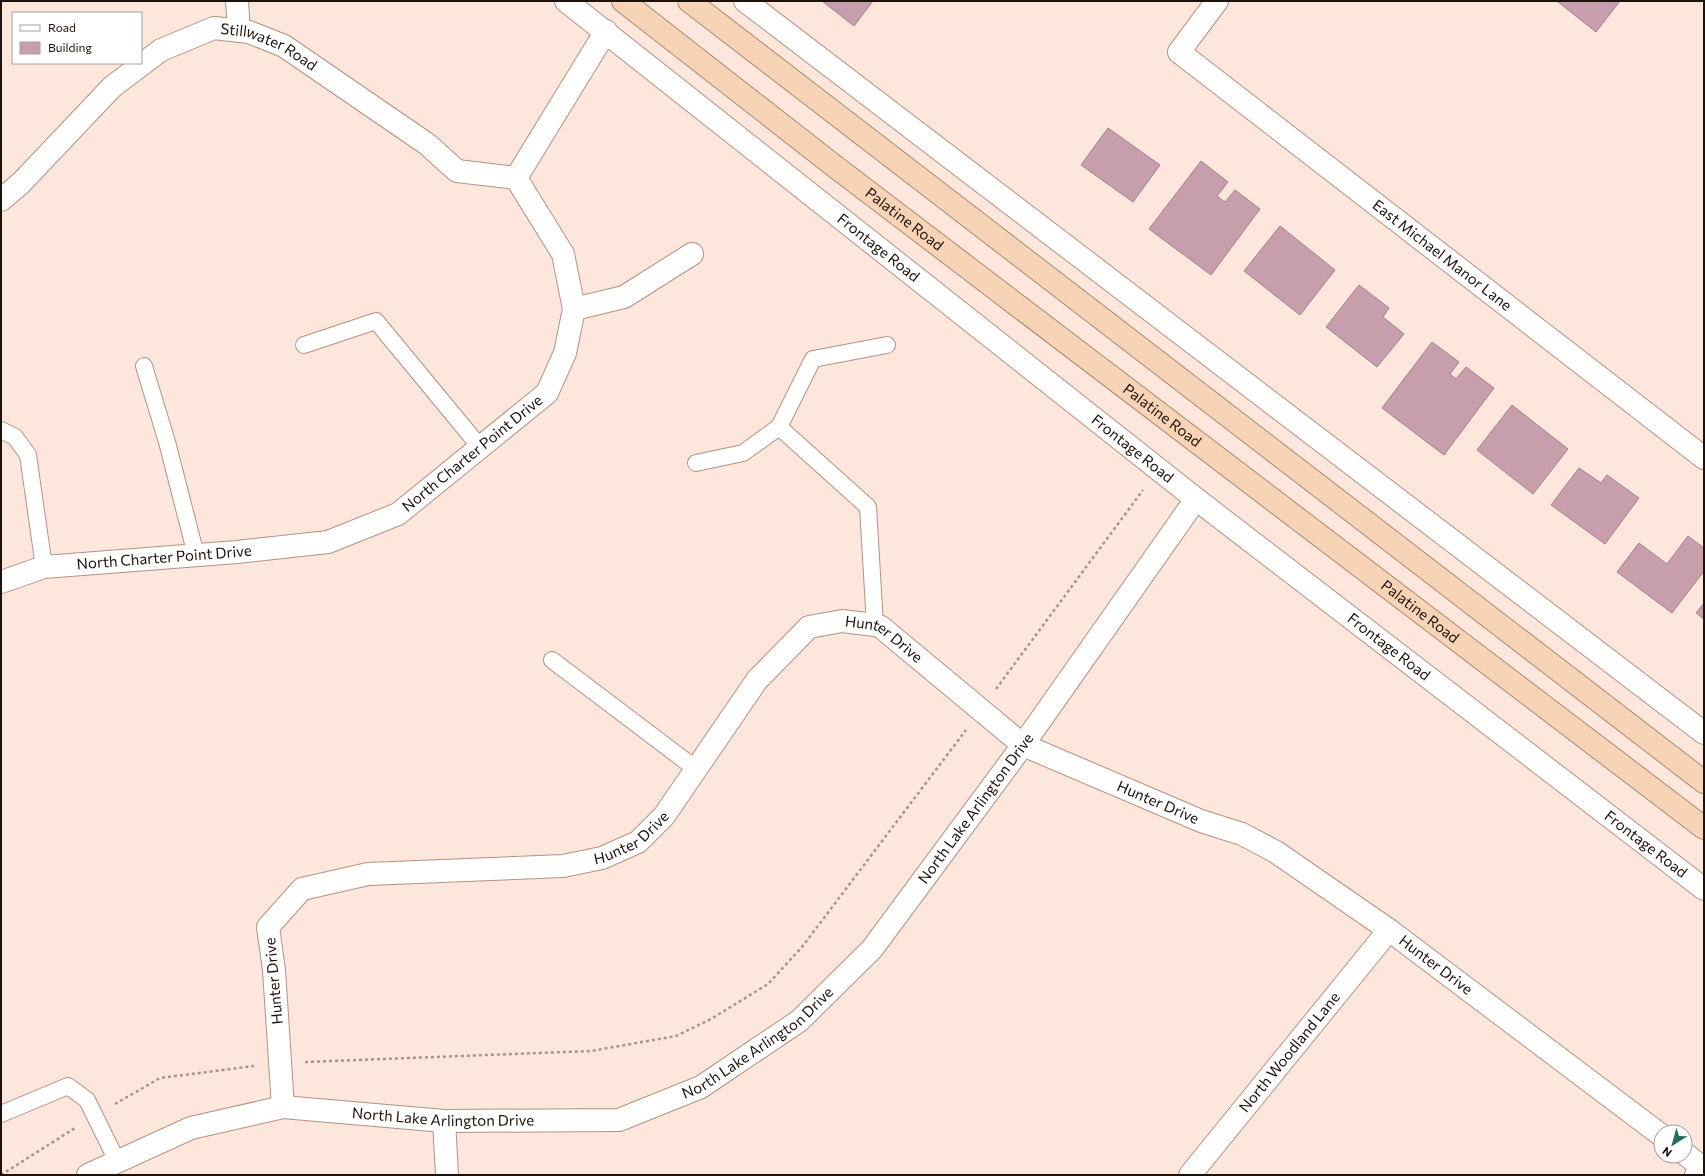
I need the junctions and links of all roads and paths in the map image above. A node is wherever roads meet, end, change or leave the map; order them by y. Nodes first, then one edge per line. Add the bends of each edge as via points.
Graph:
1 (237, 1) edge
2 (566, 1) edge
3 (623, 1) edge
4 (689, 1) edge
5 (706, 1) edge
6 (745, 1) edge
7 (1217, 1) edge
8 (239, 31) junction
9 (606, 31) junction
10 (861, 133) junction
11 (516, 178) junction
12 (1, 200) edge
13 (692, 254) dead end
14 (574, 309) junction
15 (304, 345) dead end
16 (887, 345) dead end
17 (144, 366) dead end
18 (779, 427) junction
19 (1, 430) edge
20 (480, 447) junction
21 (1704, 458) edge
22 (696, 463) dead end
23 (1148, 494) dead end
24 (1196, 499) junction
25 (196, 555) junction
26 (44, 568) junction
27 (1, 582) edge
28 (874, 625) junction
29 (552, 660) dead end
30 (980, 710) junction
31 (1704, 733) edge
32 (1023, 745) junction
33 (696, 769) junction
34 (1704, 782) edge
35 (1704, 828) edge
36 (1704, 889) edge
37 (1389, 930) junction
38 (280, 1063) junction
39 (283, 1107) junction
40 (1, 1114) edge
41 (96, 1116) junction
42 (444, 1121) junction
43 (1653, 1130) edge
44 (117, 1161) junction
45 (1, 1175) edge
46 (88, 1175) edge
47 (447, 1175) edge
48 (1190, 1175) edge

1 - 8 street
2 - 9 street, Frontage Road
3 - 35 highway, Palatine Road via 833,165
4 - 10 highway
5 - 10 highway
6 - 31 street
7 - 21 street, East Michael Manor Lane via 1179,52
8 - 11 street, Stillwater Road via 249,32 284,46 427,144 457,171
8 - 12 street, Stillwater Road via 214,28 161,50 112,87
9 - 11 street
9 - 24 street, Frontage Road
10 - 34 highway
11 - 14 street, North Charter Point Drive via 563,254
13 - 14 street via 624,297
14 - 20 street, North Charter Point Drive via 565,353 547,393
15 - 20 lane via 376,321
16 - 18 lane via 813,359
17 - 25 lane via 167,442
18 - 22 lane via 743,453
18 - 28 lane via 868,507
19 - 26 lane via 15,437 28,455
20 - 25 street, North Charter Point Drive via 398,514 328,542
23 - 30 path via 1143,490
24 - 32 street, North Lake Arlington Drive
24 - 36 street, Frontage Road
25 - 26 street, North Charter Point Drive
26 - 27 street, North Charter Point Drive
28 - 30 street, Hunter Drive via 881,626
28 - 33 street, Hunter Drive via 842,621 809,627 757,680
29 - 33 lane
30 - 32 street, Hunter Drive
30 - 38 path via 802,947 768,984 711,1019 676,1036 591,1051
32 - 37 street, Hunter Drive via 1201,821 1242,834 1276,852
32 - 42 street, North Lake Arlington Drive via 872,950 799,1021 701,1087 619,1120
33 - 38 street, Hunter Drive via 664,816 638,842 602,858 562,866 368,874 302,889 268,927 274,970
37 - 43 street, Hunter Drive
37 - 48 street, North Woodland Lane
38 - 39 street, Hunter Drive
38 - 41 path via 160,1078
39 - 42 street, North Lake Arlington Drive
39 - 44 street, North Lake Arlington Drive via 191,1128
40 - 41 lane via 68,1086 87,1100
41 - 44 lane
41 - 45 path
42 - 47 street
44 - 46 street, North Lake Arlington Drive

